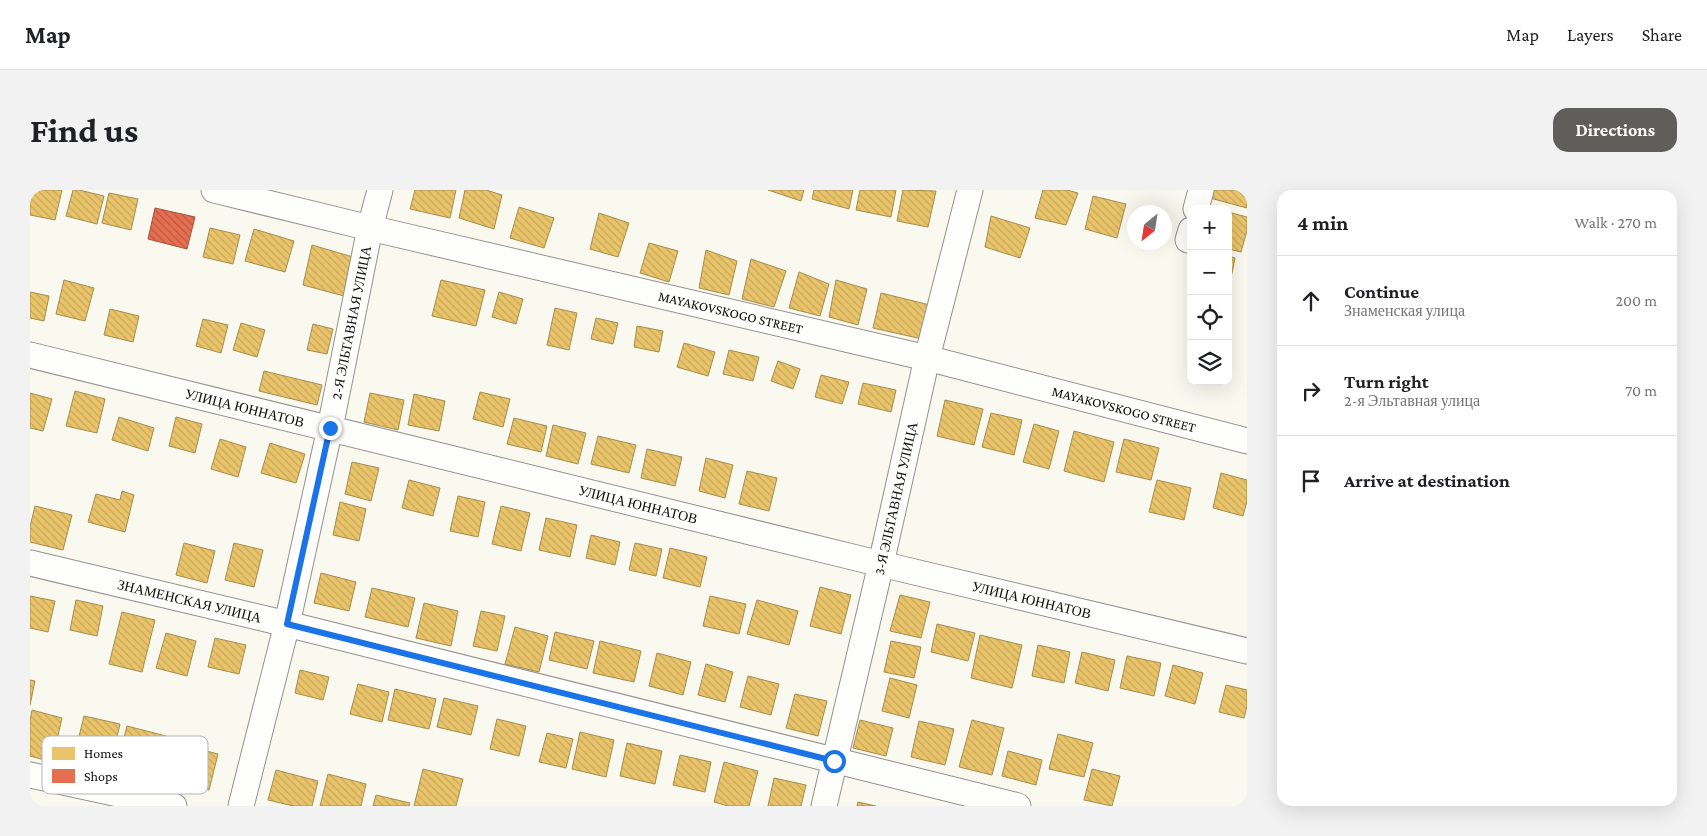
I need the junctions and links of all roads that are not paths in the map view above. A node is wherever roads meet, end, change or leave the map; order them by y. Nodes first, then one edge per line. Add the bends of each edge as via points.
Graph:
1 (214, 190) edge
2 (380, 190) edge
3 (970, 190) edge
4 (1201, 190) edge
5 (1197, 205) edge
6 (370, 228) junction
7 (30, 355) edge
8 (927, 358) junction
9 (330, 428) junction
10 (1247, 441) edge
11 (30, 563) edge
12 (881, 564) junction
13 (287, 624) junction
14 (1247, 651) edge
15 (834, 761) junction
16 (118, 794) edge
17 (174, 806) edge
18 (241, 806) edge
19 (824, 806) edge
20 (1018, 806) edge

1 - 6 street, MAYAKOVSKOGO STREET
2 - 6 street, 2-Я ЭЛЬТАВНАЯ УЛИЦА
3 - 8 street, 3-Я ЭЛЬТАВНАЯ УЛИЦА
4 - 5 street
6 - 8 street, MAYAKOVSKOGO STREET
6 - 9 street, 2-Я ЭЛЬТАВНАЯ УЛИЦА
7 - 9 street, УЛИЦА ЮННАТОВ
8 - 10 street, MAYAKOVSKOGO STREET
8 - 12 street, 3-Я ЭЛЬТАВНАЯ УЛИЦА
9 - 12 street, УЛИЦА ЮННАТОВ
9 - 13 street, 2-Я ЭЛЬТАВНАЯ УЛИЦА
11 - 13 street, ЗНАМЕНСКАЯ УЛИЦА
12 - 14 street, УЛИЦА ЮННАТОВ
12 - 15 street, 3-Я ЭЛЬТАВНАЯ УЛИЦА
13 - 15 street, ЗНАМЕНСКАЯ УЛИЦА
13 - 18 street, 2-Я ЭЛЬТАВНАЯ УЛИЦА
15 - 19 street, 3-Я ЭЛЬТАВНАЯ УЛИЦА
15 - 20 street, ЗНАМЕНСКАЯ УЛИЦА
16 - 17 street

